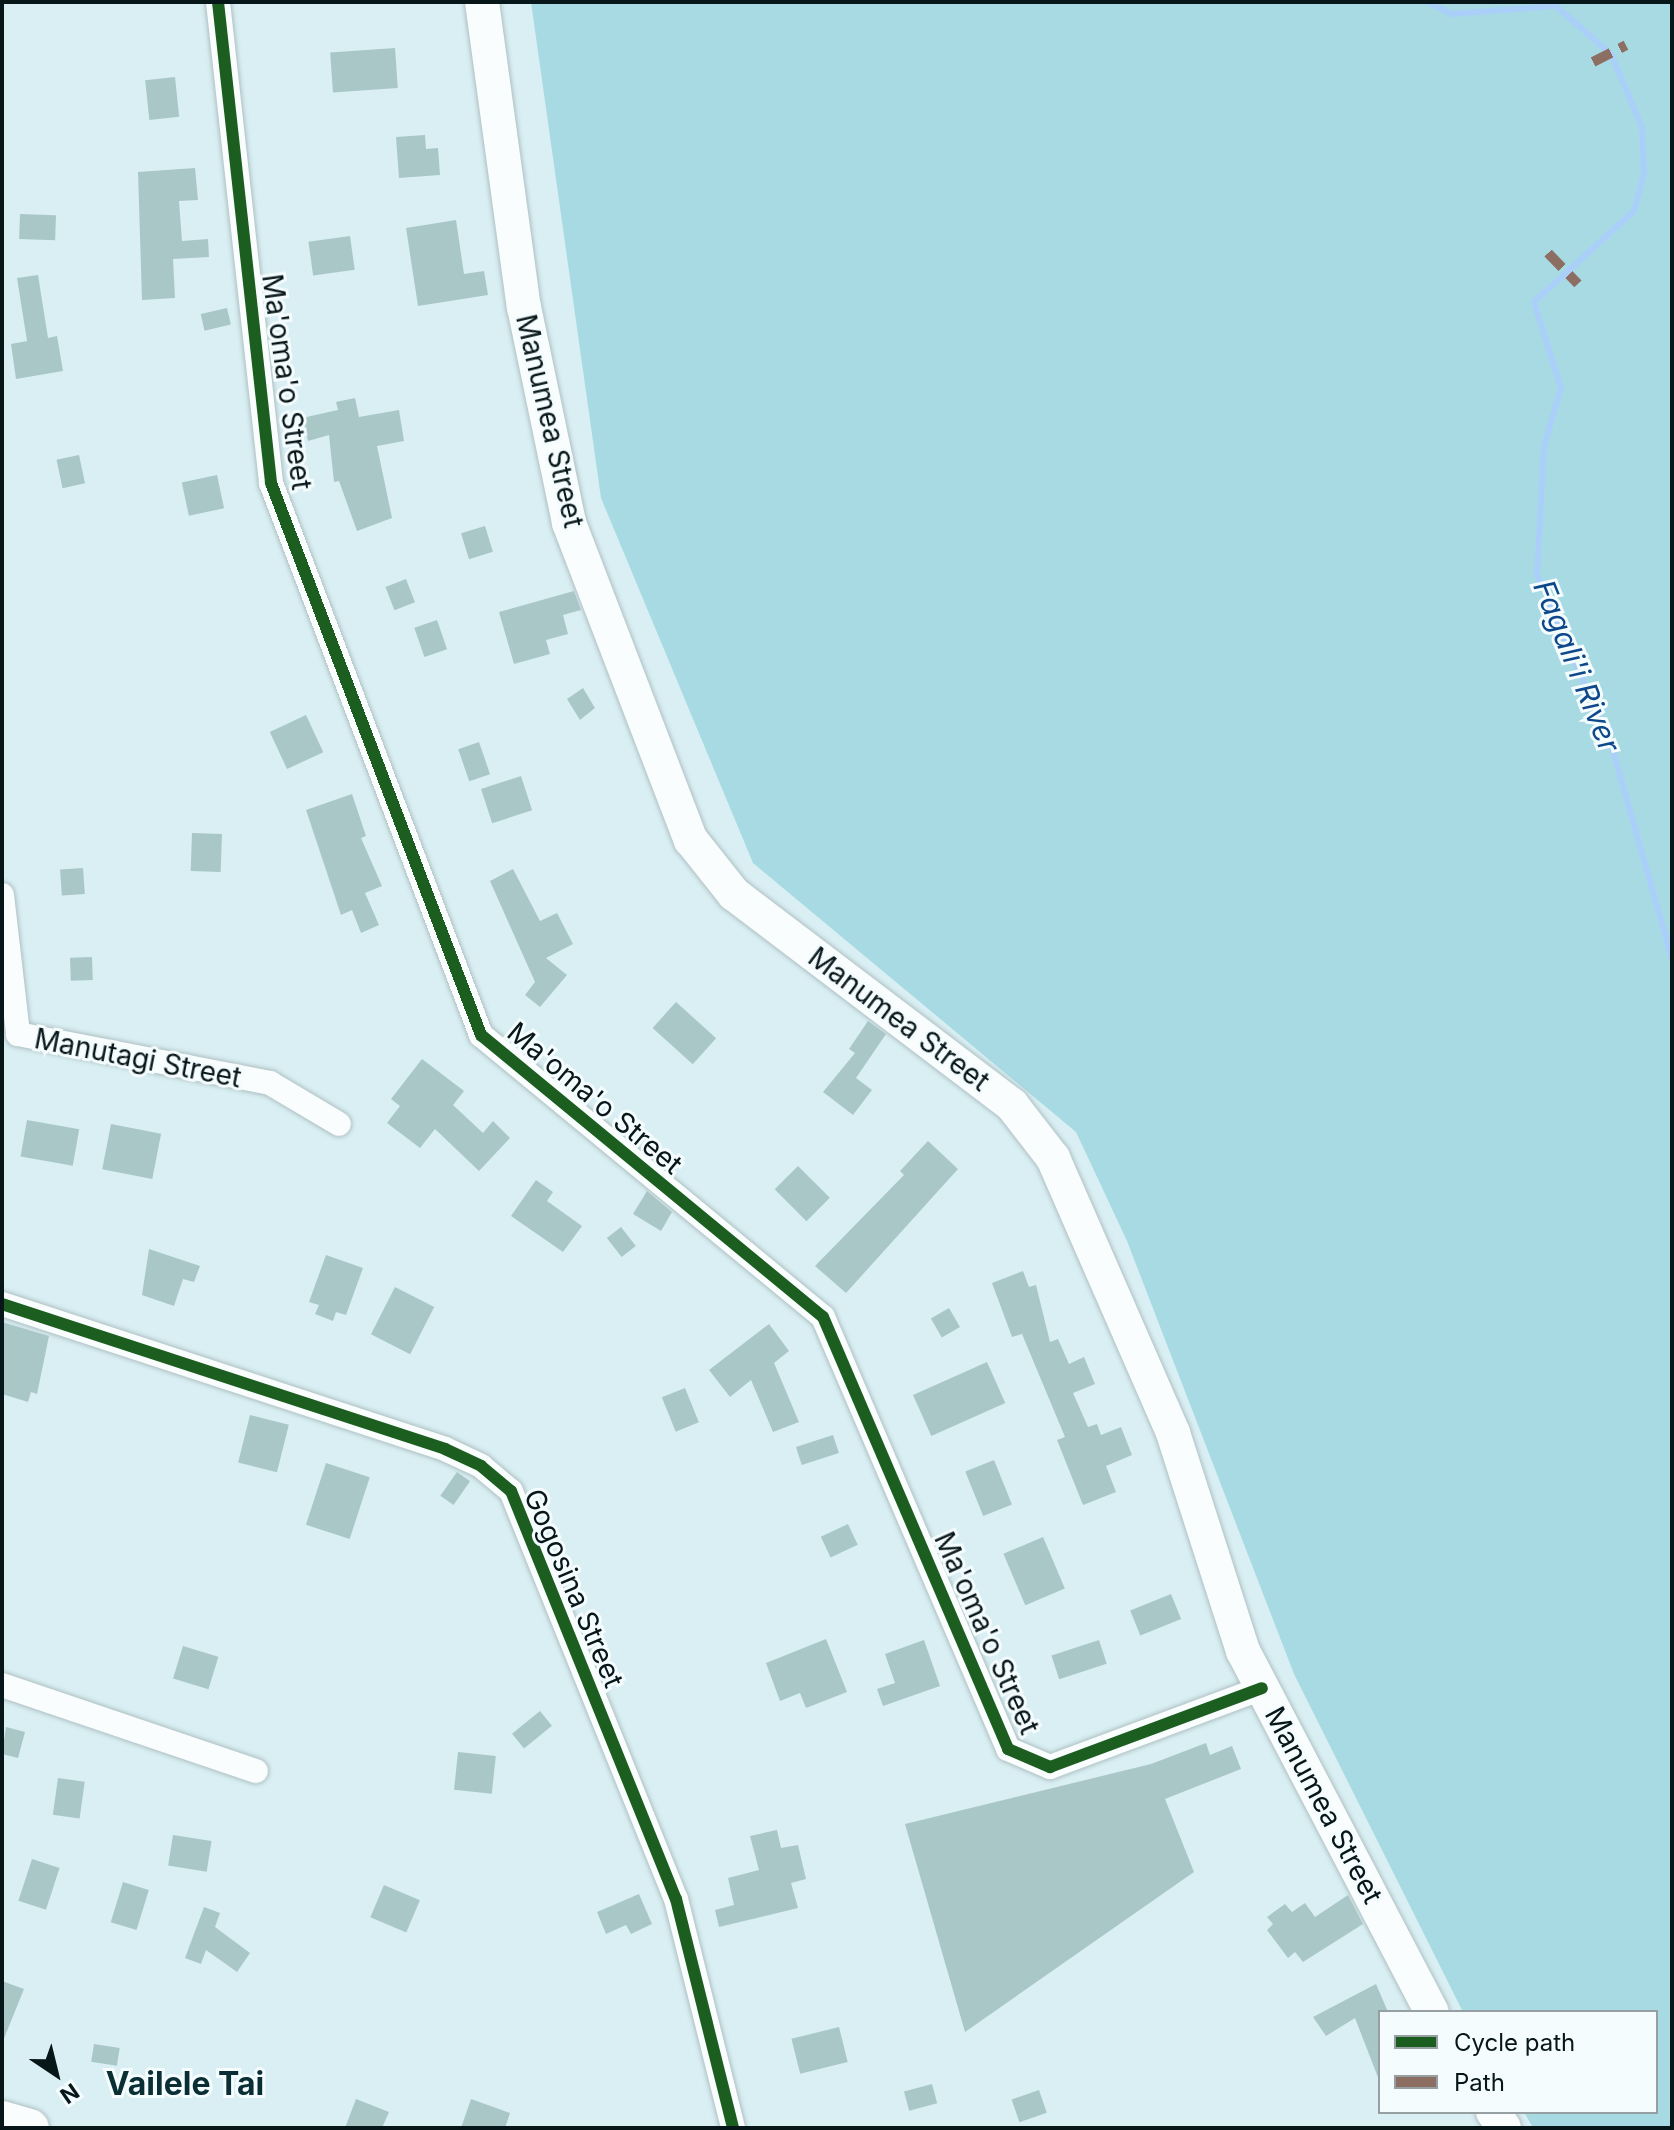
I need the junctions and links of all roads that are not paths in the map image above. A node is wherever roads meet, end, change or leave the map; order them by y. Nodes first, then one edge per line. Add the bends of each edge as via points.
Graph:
1 (218, 2) edge
2 (482, 2) edge
3 (2, 895) edge
4 (339, 1124) dead end
5 (2, 1304) edge
6 (2, 1685) edge
7 (1262, 1688) junction
8 (256, 1771) dead end
9 (1431, 2010) edge
10 (2, 2120) edge
11 (30, 2128) edge
12 (733, 2128) edge

1 - 7 street, Ma'oma'o Street via 271,483 481,1035 823,1317 1008,1749 1050,1767
2 - 7 main road, Manumea Street via 524,307 569,523 691,840 734,894 1012,1105 1053,1158 1173,1433 1243,1651
3 - 4 street, Manutagi Street via 18,1034 270,1083
5 - 12 street, Gogosina Street via 445,1449 481,1466 511,1491 676,1899
6 - 8 street
7 - 9 main road, Manumea Street
10 - 11 main road

